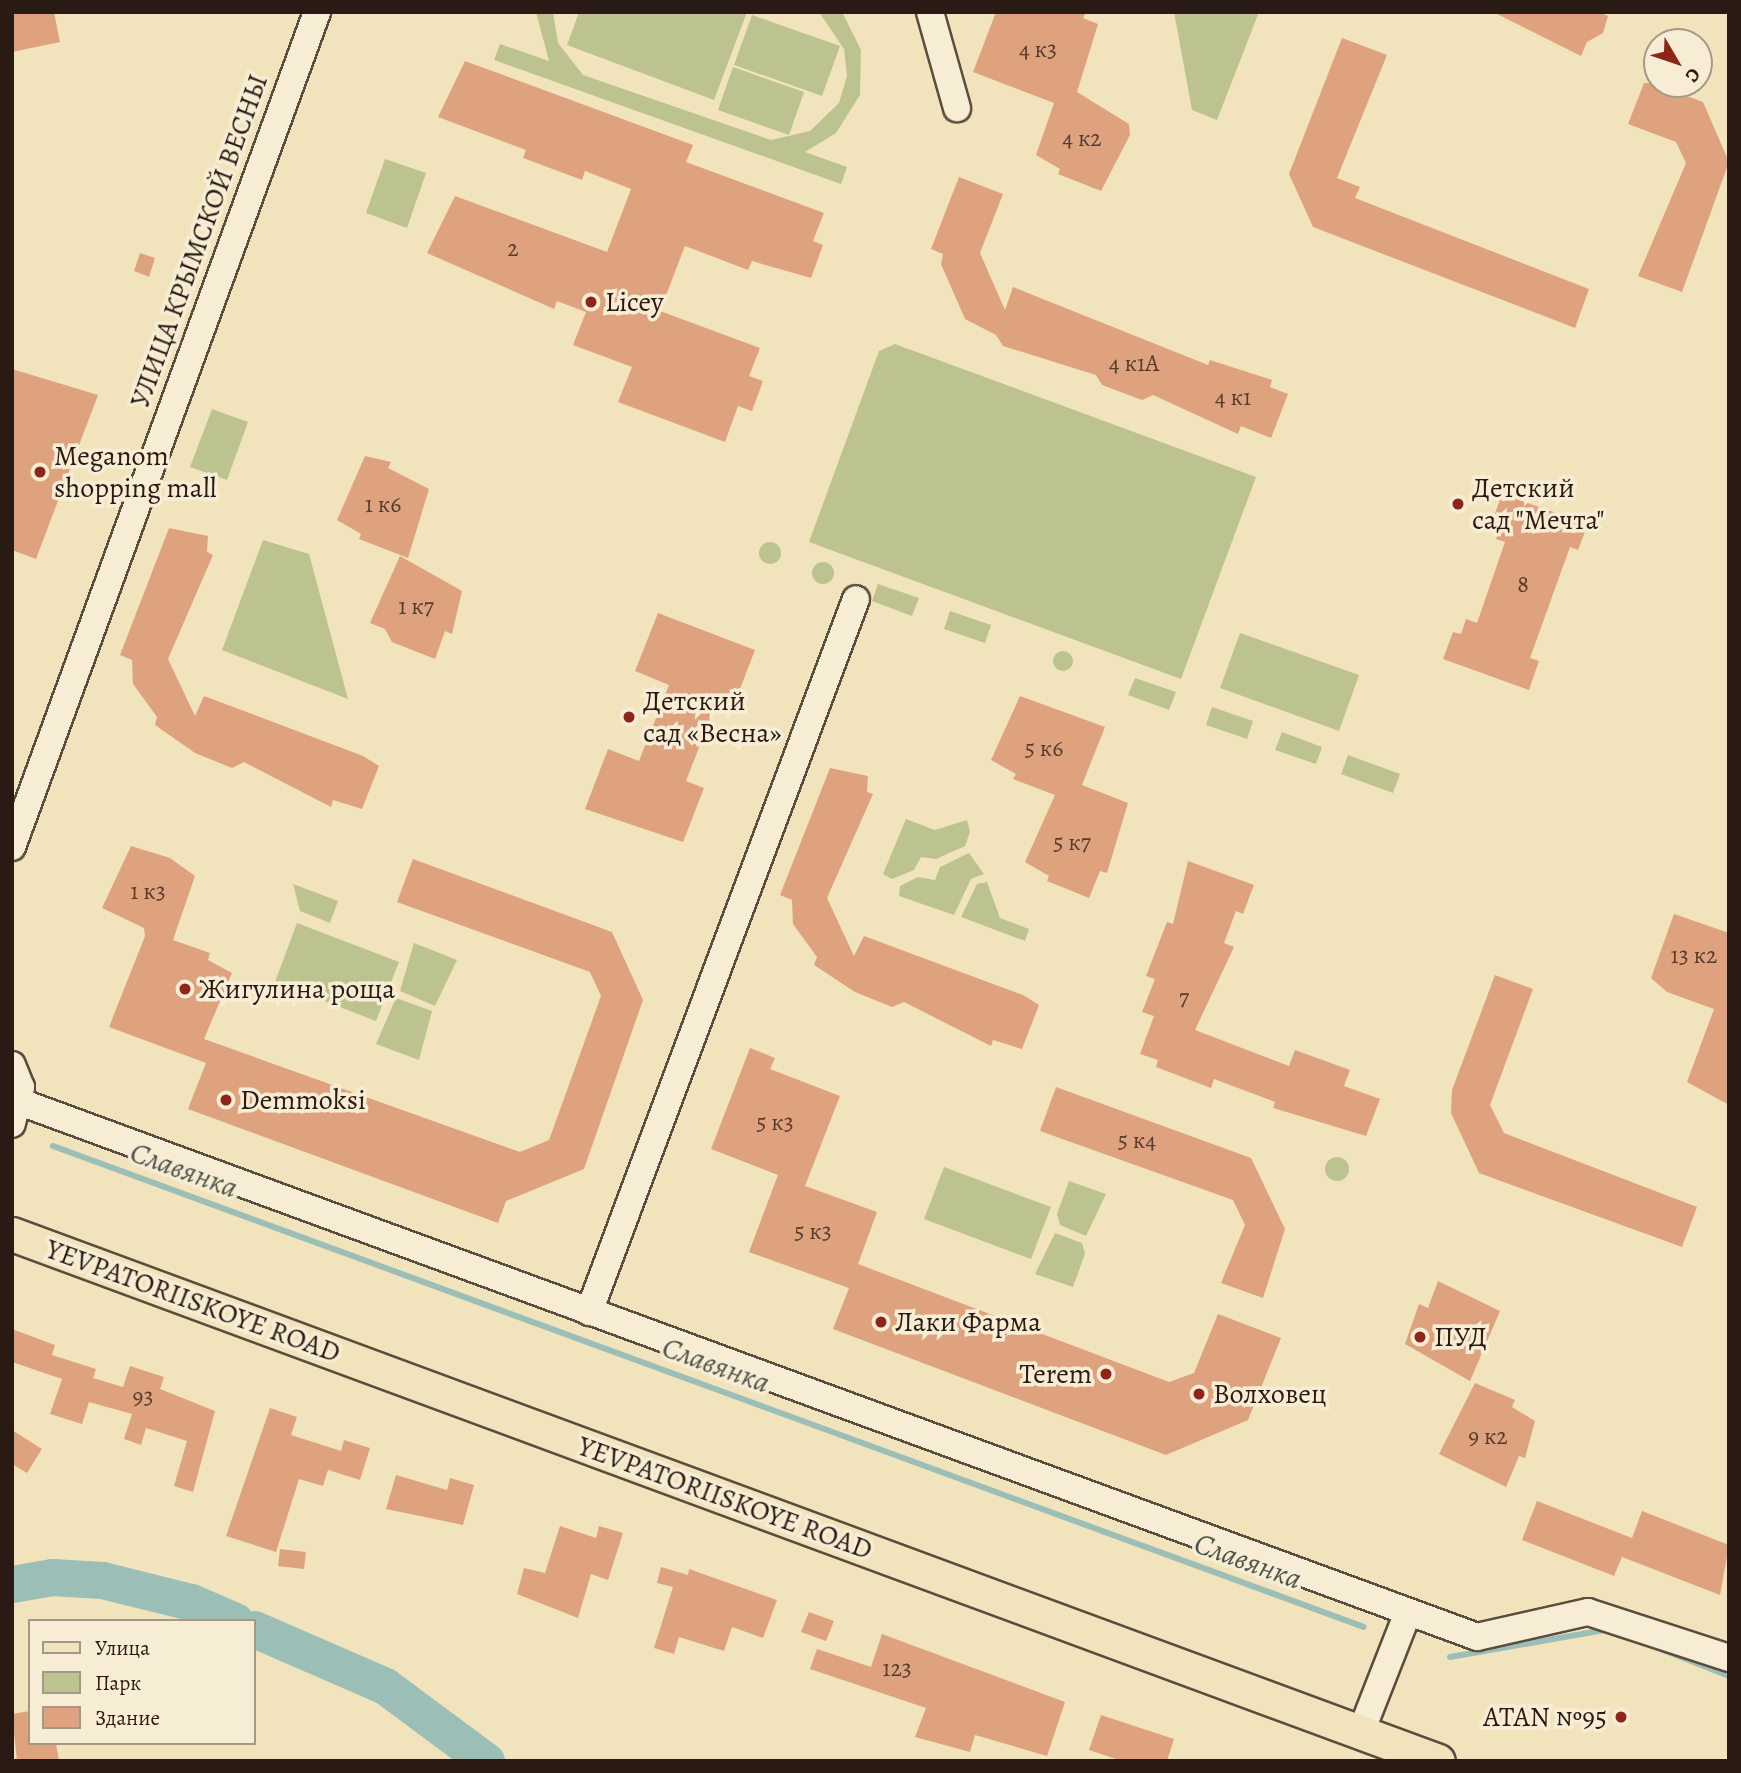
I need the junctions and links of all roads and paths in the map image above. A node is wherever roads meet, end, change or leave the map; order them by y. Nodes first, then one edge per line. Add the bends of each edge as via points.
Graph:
1 (317, 12) edge
2 (930, 12) edge
3 (957, 108) dead end
4 (856, 599) dead end
5 (12, 847) edge
6 (12, 1065) edge
7 (16, 1113) edge
8 (12, 1234) edge
9 (589, 1312) junction
10 (1408, 1612) junction
11 (1729, 1658) edge
12 (1361, 1732) junction
13 (1438, 1761) edge

1 - 5 street, УЛИЦА КРЫМСКОЙ ВЕСНЫ
2 - 3 street
4 - 9 street
6 - 7 street
7 - 9 street
8 - 12 main road, YEVPATORIISKOYE ROAD
9 - 10 street
10 - 11 street via 1477,1637 1588,1612
10 - 12 street
12 - 13 main road, YEVPATORIISKOYE ROAD

